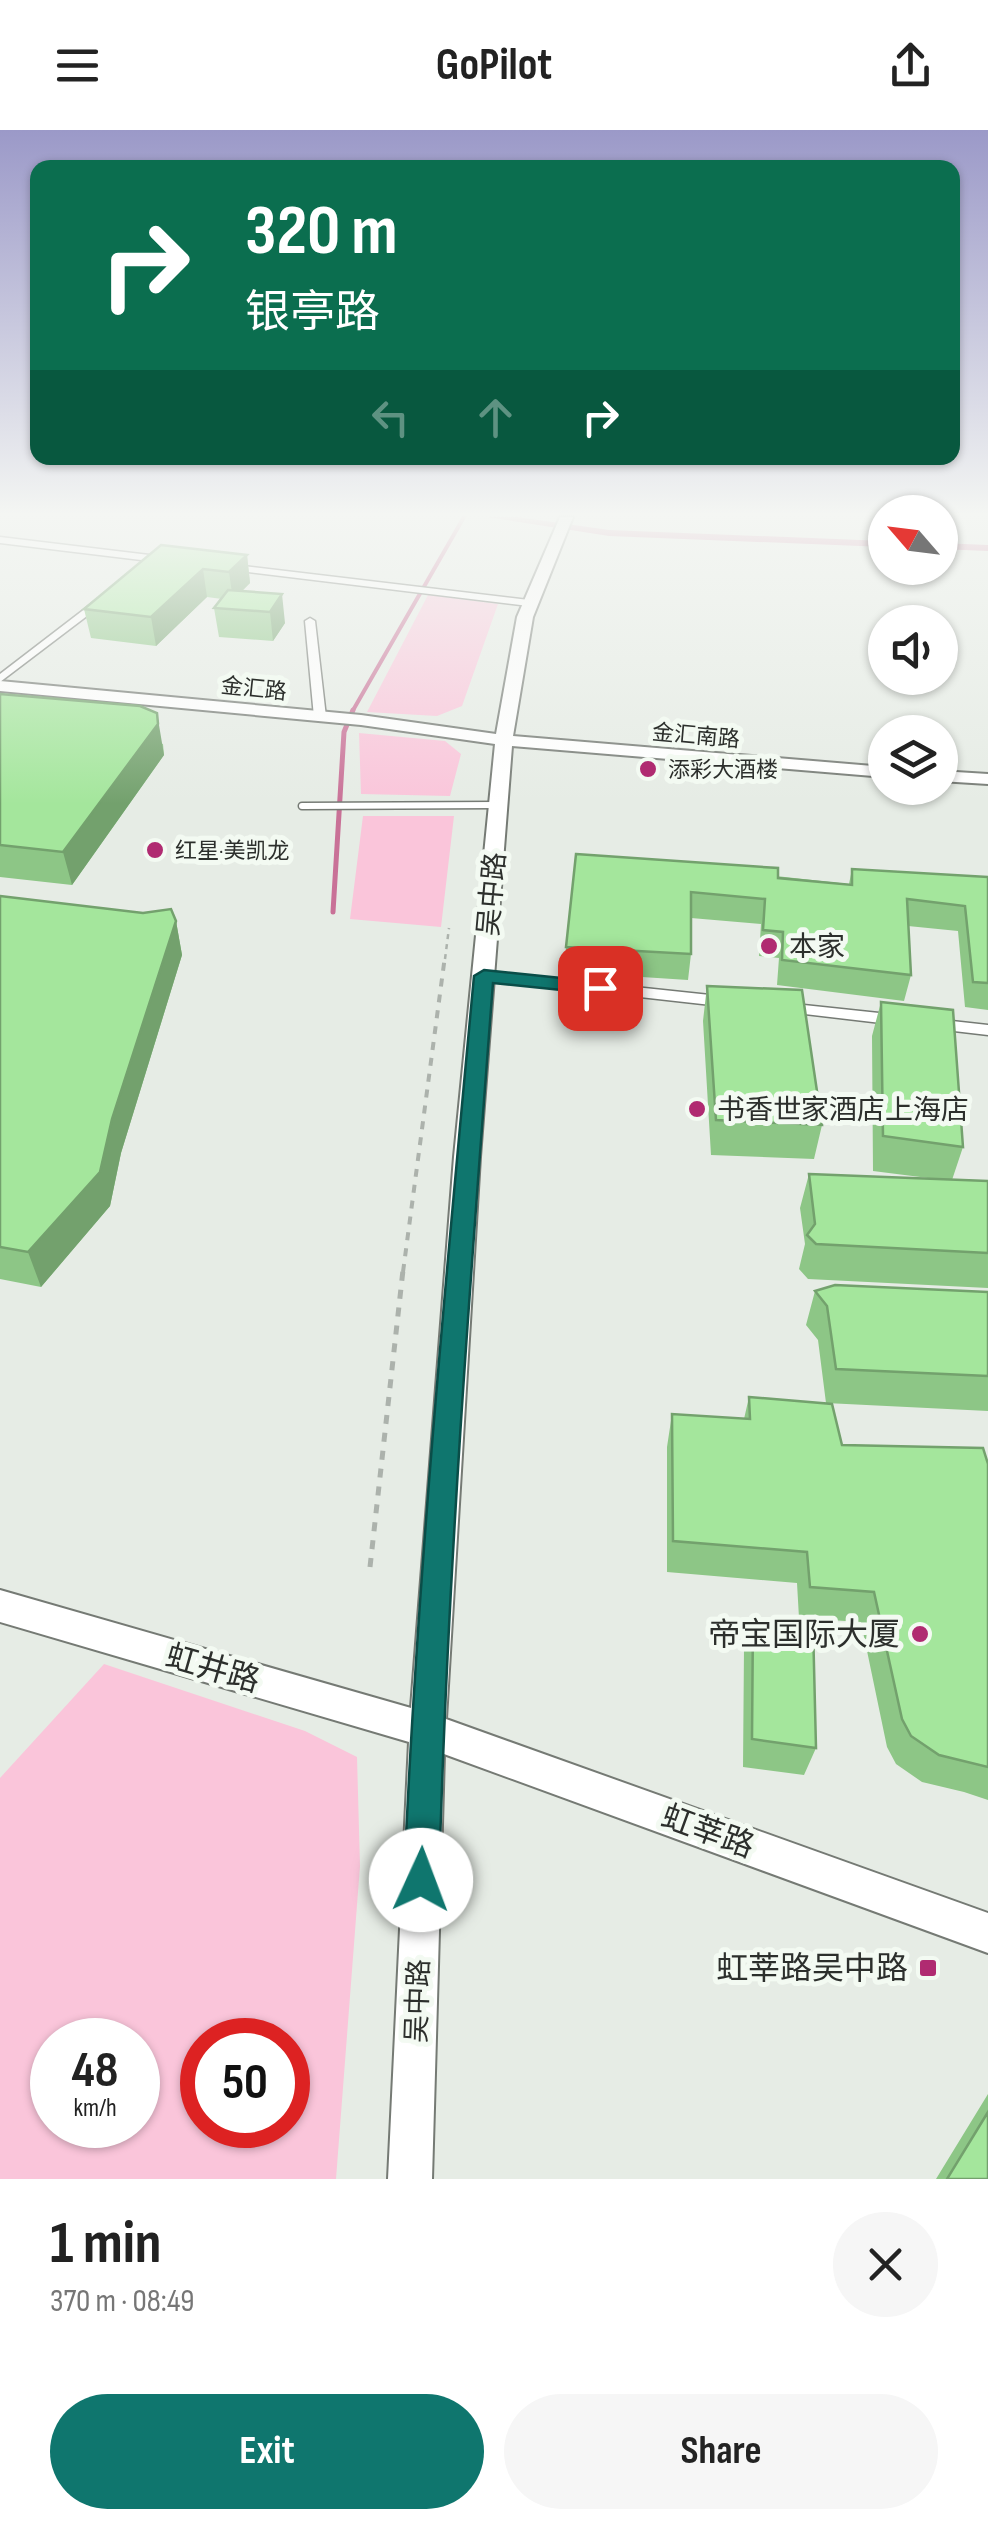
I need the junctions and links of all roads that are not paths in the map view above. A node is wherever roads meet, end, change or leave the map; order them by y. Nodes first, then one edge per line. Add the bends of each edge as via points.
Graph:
1 (88, 613) edge
2 (527, 613) edge
3 (310, 621) dead end
4 (0, 682) edge
5 (326, 717) junction
6 (504, 740) junction
7 (868, 771) edge
8 (958, 777) edge
9 (988, 779) edge
10 (499, 805) junction
11 (307, 806) dead end
12 (356, 806) joint
13 (484, 976) junction
14 (743, 1004) edge
15 (762, 1006) edge
16 (988, 1030) edge
17 (0, 1606) edge
18 (426, 1730) junction
19 (988, 1933) edge
20 (410, 2179) edge

1 - 4 street
2 - 6 main road, 吴中路
3 - 5 street
4 - 5 main road, 金汇路
5 - 6 main road, 金汇路
6 - 7 main road, 金汇南路
6 - 10 main road, 吴中路
8 - 9 main road
10 - 12 lane
10 - 13 main road, 吴中路
11 - 12 lane
13 - 14 street
13 - 18 main road, 吴中路
15 - 16 street
17 - 18 main road, 虹井路
18 - 19 main road, 虹莘路
18 - 20 main road, 吴中路

